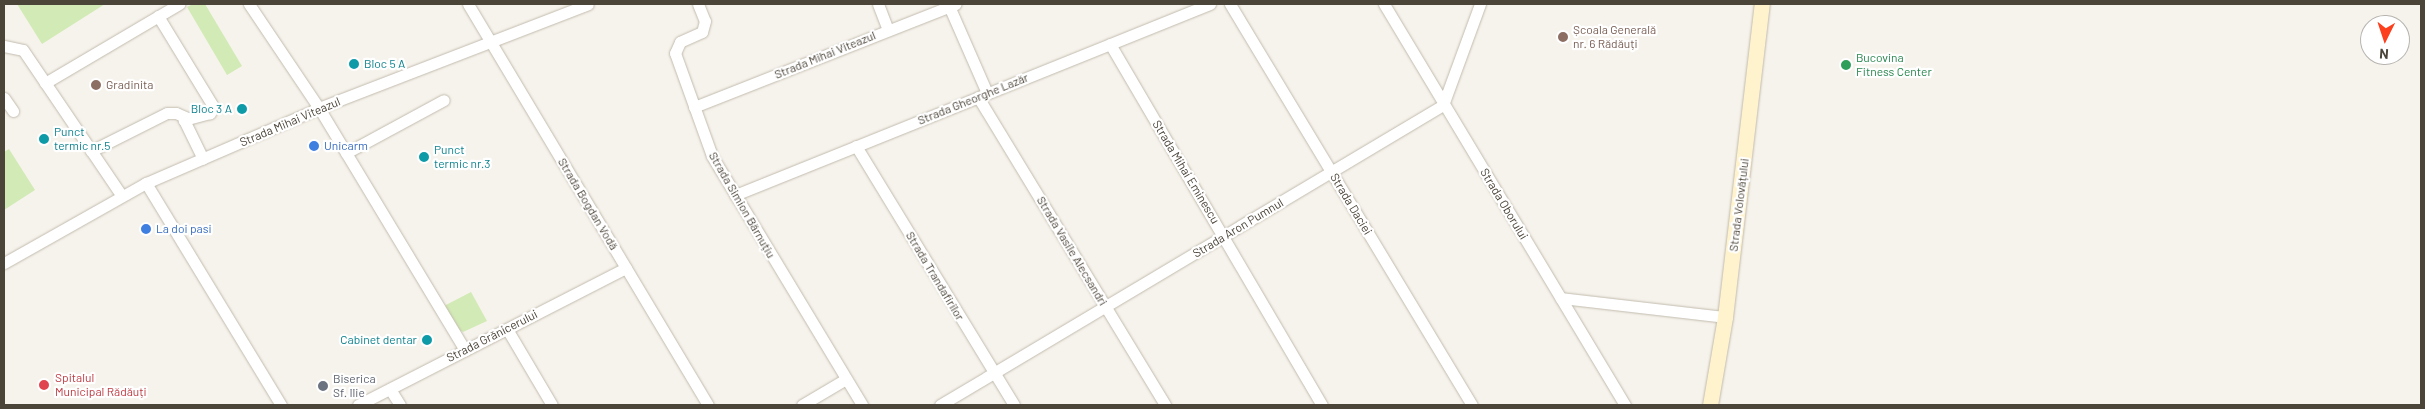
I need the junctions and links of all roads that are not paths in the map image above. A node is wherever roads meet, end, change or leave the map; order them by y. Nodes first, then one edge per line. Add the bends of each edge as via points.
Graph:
1 (179, 4) edge
2 (250, 4) edge
3 (468, 4) edge
4 (588, 4) edge
5 (698, 4) edge
6 (878, 4) edge
7 (1210, 4) edge
8 (1230, 4) edge
9 (1384, 4) edge
10 (1480, 4) edge
11 (1762, 4) edge
12 (952, 5) edge
13 (158, 16) junction
14 (888, 30) junction
15 (492, 42) junction
16 (1110, 44) junction
17 (4, 46) edge
18 (46, 83) junction
19 (983, 95) junction
20 (4, 98) edge
21 (444, 100) dead end
22 (1443, 106) junction
23 (694, 107) junction
24 (319, 108) junction
25 (13, 112) dead end
26 (184, 120) junction
27 (856, 146) junction
28 (91, 151) junction
29 (346, 153) junction
30 (203, 159) junction
31 (1332, 172) junction
32 (146, 183) junction
33 (121, 195) junction
34 (735, 195) junction
35 (1224, 236) junction
36 (4, 263) edge
37 (626, 268) junction
38 (1561, 298) junction
39 (1105, 307) junction
40 (1725, 317) junction
41 (506, 329) junction
42 (465, 350) junction
43 (994, 373) junction
44 (846, 379) junction
45 (390, 389) junction
46 (281, 405) edge
47 (358, 405) edge
48 (400, 405) edge
49 (552, 405) edge
50 (708, 405) edge
51 (802, 405) edge
52 (862, 405) edge
53 (940, 405) edge
54 (1014, 405) edge
55 (1165, 405) edge
56 (1322, 405) edge
57 (1472, 405) edge
58 (1625, 405) edge
59 (1710, 405) edge

1 - 13 street
2 - 24 street
3 - 15 street, Strada Bogdan Vodă
4 - 15 street, Strada Mihai Viteazul
5 - 23 street, Strada Simion Bărnuțiu via 705,21 702,32 680,42 675,52
6 - 14 street
7 - 16 street, Strada Gheorghe Lazăr
8 - 31 street, Strada Daciei
9 - 22 street, Strada Oborului
10 - 22 street
11 - 40 main road, Strada Volovățului
12 - 14 street, Strada Mihai Viteazul
12 - 19 street, Strada Vasile Alecsandri
13 - 18 street
13 - 26 street via 213,106 210,113
14 - 23 street, Strada Mihai Viteazul
15 - 24 street, Strada Mihai Viteazul
15 - 37 street, Strada Bogdan Vodă
16 - 19 street, Strada Gheorghe Lazăr
16 - 35 street, Strada Mihai Eminescu
17 - 18 street via 23,50
18 - 28 street
19 - 27 street, Strada Gheorghe Lazăr
19 - 39 street, Strada Vasile Alecsandri
20 - 25 street
21 - 29 street
22 - 31 street, Strada Aron Pumnul
22 - 38 street, Strada Oborului
23 - 34 street, Strada Simion Bărnuțiu via 712,156
24 - 29 street
24 - 30 street, Strada Mihai Viteazul
26 - 28 street via 187,118 176,113 167,114
26 - 30 street
27 - 34 street, Strada Gheorghe Lazăr
27 - 43 street, Strada Trandafirilor
28 - 33 street
29 - 42 street
30 - 32 street, Strada Mihai Viteazul
31 - 35 street, Strada Aron Pumnul
31 - 57 street, Strada Daciei
32 - 33 street, Strada Mihai Viteazul
32 - 46 street
33 - 36 street, Strada Mihai Viteazul
34 - 44 street, Strada Simion Bărnuțiu
35 - 39 street, Strada Aron Pumnul
35 - 56 street, Strada Mihai Eminescu
37 - 41 street, Strada Grănicerului
37 - 50 street, Strada Bogdan Vodă
38 - 40 street
38 - 58 street, Strada Oborului
39 - 43 street, Strada Aron Pumnul
39 - 55 street, Strada Vasile Alecsandri
40 - 59 main road, Strada Volovățului
41 - 42 street, Strada Grănicerului
41 - 49 street
42 - 45 street, Strada Grănicerului
43 - 53 street, Strada Aron Pumnul
43 - 54 street, Strada Trandafirilor
44 - 51 street
44 - 52 street, Strada Simion Bărnuțiu
45 - 47 street, Strada Grănicerului
45 - 48 street

